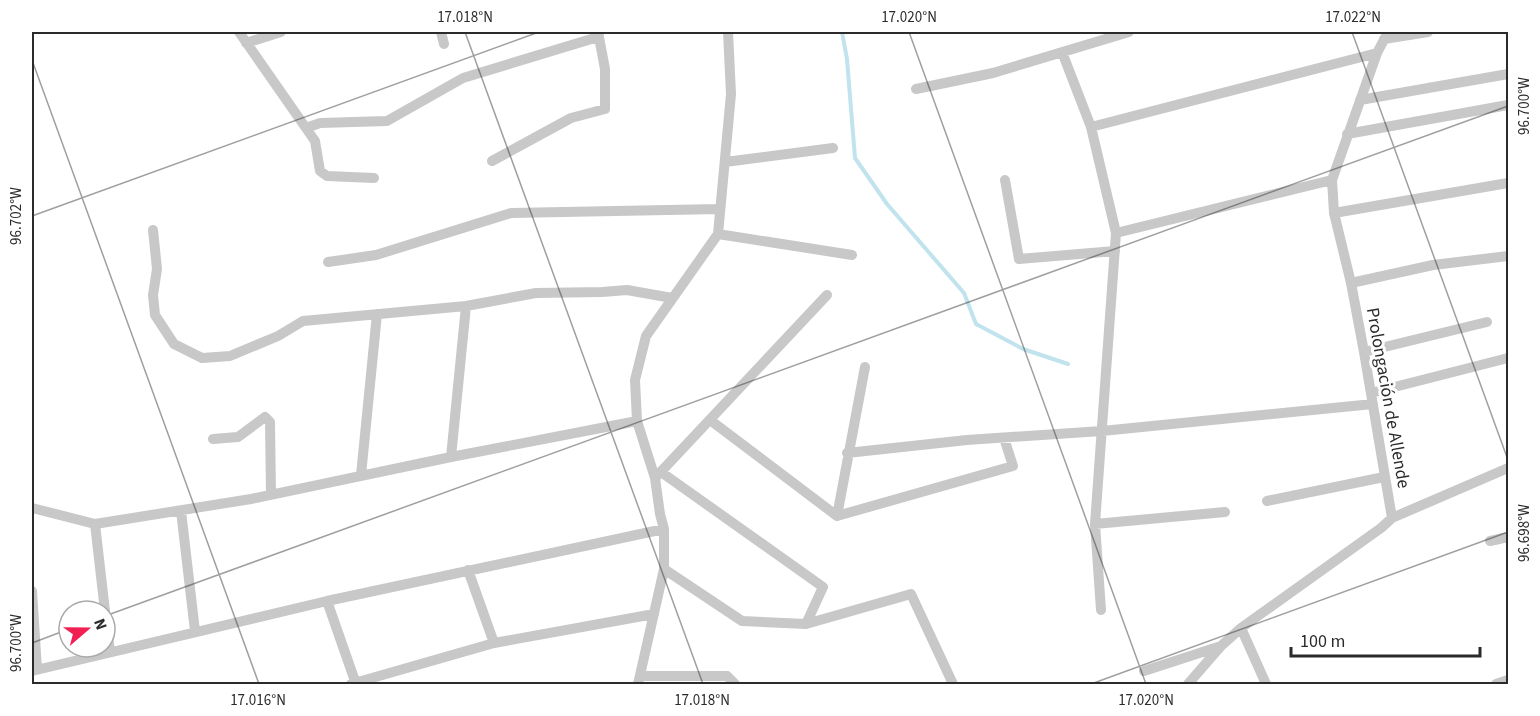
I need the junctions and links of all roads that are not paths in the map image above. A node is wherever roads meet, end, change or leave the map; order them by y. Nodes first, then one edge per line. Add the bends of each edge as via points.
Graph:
1 (239, 32) edge
2 (281, 32) edge
3 (441, 32) edge
4 (728, 32) edge
5 (1129, 32) edge
6 (1428, 32) edge
7 (598, 34) edge
8 (1386, 35) edge
9 (246, 43) junction
10 (444, 44) dead end
11 (1062, 52) junction
12 (1377, 53) junction
13 (1509, 74) edge
14 (916, 89) dead end
15 (1360, 100) junction
16 (1509, 105) edge
17 (1091, 127) junction
18 (306, 128) junction
19 (1347, 134) junction
20 (833, 148) dead end
21 (492, 160) dead end
22 (725, 162) junction
23 (374, 178) dead end
24 (1005, 180) dead end
25 (1332, 180) junction
26 (1509, 183) edge
27 (720, 209) junction
28 (1334, 213) junction
29 (153, 230) dead end
30 (1116, 233) junction
31 (718, 234) junction
32 (1115, 250) junction
33 (852, 255) dead end
34 (1509, 256) edge
35 (328, 262) dead end
36 (1351, 283) junction
37 (827, 295) dead end
38 (672, 298) junction
39 (466, 306) junction
40 (377, 314) junction
41 (1487, 322) dead end
42 (1364, 352) junction
43 (1509, 358) edge
44 (865, 367) dead end
45 (1372, 398) junction
46 (710, 420) junction
47 (637, 421) junction
48 (1102, 431) junction
49 (1004, 438) junction
50 (213, 439) dead end
51 (847, 453) junction
52 (451, 457) junction
53 (1509, 468) edge
54 (361, 475) junction
55 (658, 475) junction
56 (1384, 477) junction
57 (272, 495) junction
58 (1267, 501) dead end
59 (32, 508) edge
60 (181, 511) junction
61 (1225, 512) dead end
62 (837, 516) junction
63 (1392, 518) junction
64 (94, 524) junction
65 (1095, 524) junction
66 (664, 529) junction
67 (1509, 537) edge
68 (1490, 541) dead end
69 (664, 568) junction
70 (468, 570) junction
71 (32, 591) edge
72 (103, 599) edge
73 (327, 601) junction
74 (1101, 610) dead end
75 (654, 614) junction
76 (806, 624) junction
77 (1241, 628) junction
78 (195, 631) junction
79 (494, 644) junction
80 (1221, 646) junction
81 (117, 650) edge
82 (80, 659) edge
83 (34, 670) edge
84 (1144, 672) dead end
85 (639, 680) edge
86 (1509, 680) edge
87 (354, 684) edge
88 (735, 684) edge
89 (953, 684) edge
90 (1188, 684) edge
91 (1266, 684) edge
92 (1496, 684) edge

1 - 9 street
2 - 9 street
3 - 10 street
4 - 22 street via 731,94
5 - 11 street
6 - 8 street
7 - 18 street via 462,78 387,121 320,123
7 - 21 street via 605,69 605,109 572,118
8 - 12 street, Prolongación de Allende
9 - 18 street
11 - 14 street via 993,73
11 - 17 street
12 - 15 street, Prolongación de Allende
12 - 17 street
13 - 15 street
15 - 19 street, Prolongación de Allende
16 - 19 street
17 - 30 street
18 - 23 street via 315,141 320,171 327,176
19 - 25 street, Prolongación de Allende
20 - 22 street
22 - 27 street
24 - 32 street via 1019,259
25 - 28 street, Prolongación de Allende
25 - 30 street
26 - 28 street
27 - 31 street
27 - 35 street via 512,213 376,255
28 - 36 street, Prolongación de Allende
29 - 40 street via 157,269 155,315 174,344 202,358 230,356 303,321
30 - 32 street
31 - 33 street
31 - 38 street
32 - 48 street
34 - 36 street via 1433,265
36 - 42 street, Prolongación de Allende
37 - 46 street
38 - 39 street via 627,290 536,293
38 - 47 street via 646,336 635,380
39 - 40 street
39 - 52 street
40 - 54 street
41 - 42 street
42 - 45 street, Prolongación de Allende
43 - 45 street
44 - 51 street
45 - 48 street
45 - 56 street, Prolongación de Allende
46 - 55 street
46 - 62 street
47 - 52 street
47 - 55 street
48 - 49 street
48 - 65 street
49 - 51 street
49 - 62 street via 1013,466
50 - 57 street via 238,437 265,417 270,422
51 - 62 street
52 - 54 street
53 - 63 street
54 - 57 street
55 - 66 street
55 - 76 street via 823,587
56 - 58 street
56 - 63 street, Prolongación de Allende
57 - 60 street
59 - 64 street
60 - 64 street
60 - 78 street
61 - 65 street
63 - 77 street
64 - 72 street
65 - 74 street
66 - 69 street
66 - 70 street
67 - 68 street
69 - 75 street
69 - 76 street via 742,621
70 - 73 street
70 - 79 street
71 - 83 street
73 - 78 street
73 - 87 street
75 - 79 street
75 - 85 street
76 - 89 street via 911,594
77 - 80 street
77 - 91 street
78 - 81 street
79 - 87 street
80 - 84 street
80 - 90 street
82 - 83 street
85 - 88 street via 727,676
86 - 92 street

